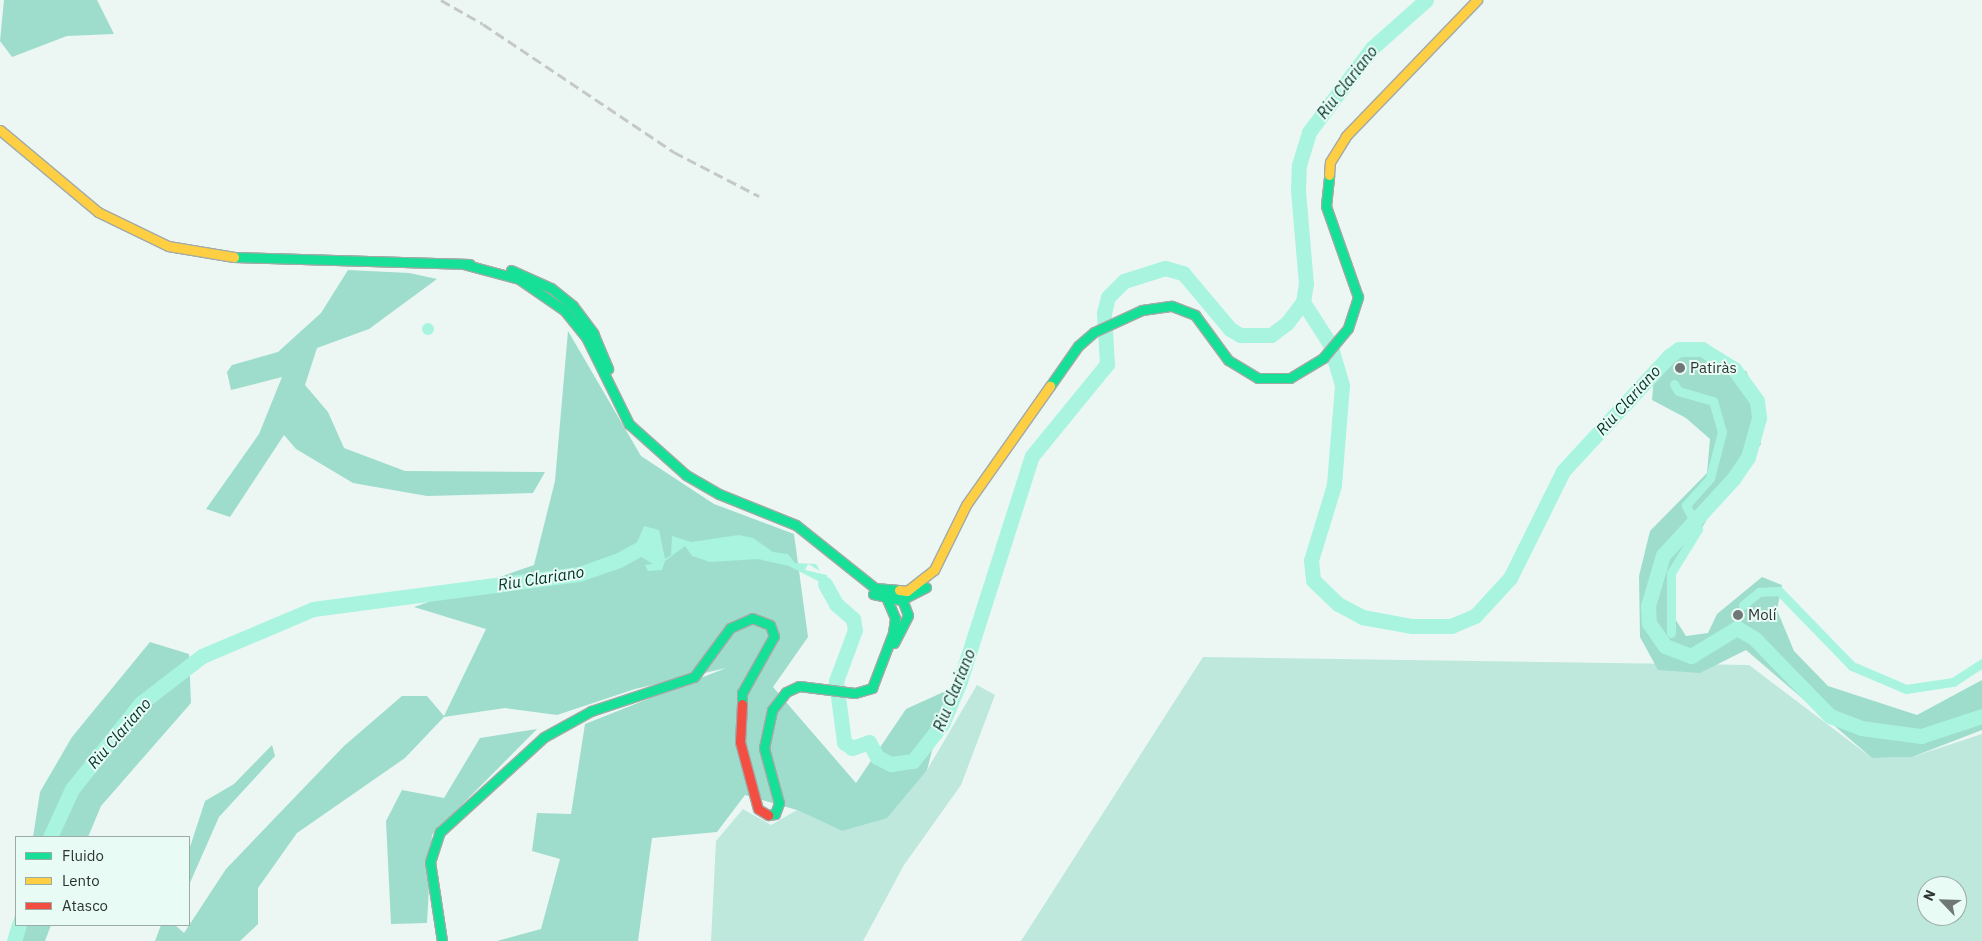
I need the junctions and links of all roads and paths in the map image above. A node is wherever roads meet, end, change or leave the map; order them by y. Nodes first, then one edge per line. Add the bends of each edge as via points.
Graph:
1 (1476, 0) edge
2 (0, 130) edge
3 (463, 264) junction
4 (535, 288) junction
5 (588, 325) junction
6 (622, 412) junction
7 (945, 546) junction
8 (845, 566) junction
9 (898, 593) junction
10 (887, 599) junction
11 (906, 600) junction
12 (885, 656) junction
13 (442, 941) edge

1 - 7 main road via 1346,136 1330,162 1326,206 1357,291 1355,314 1345,333 1323,358 1290,378 1258,378 1228,360 1195,315 1184,308 1162,305 1142,310 1085,339 966,505
2 - 3 main road via 98,212 133,232 174,248 226,257
3 - 4 main road
3 - 5 main road via 494,266 528,275 558,293
4 - 5 main road
4 - 6 main road via 581,330
5 - 6 main road
6 - 8 main road via 646,442 686,475 718,494 796,525
7 - 9 main road via 926,579
7 - 11 main road via 930,583
8 - 9 main road via 875,588
8 - 10 main road via 870,593
9 - 11 main road
10 - 11 main road
10 - 12 main road via 895,625
11 - 12 main road via 904,625
12 - 13 main road via 872,688 855,693 804,685 781,696 766,726 764,754 779,808 770,817 758,809 739,718 746,684 774,636 770,625 759,619 746,619 730,628 694,677 584,714 544,737 434,840 430,862

